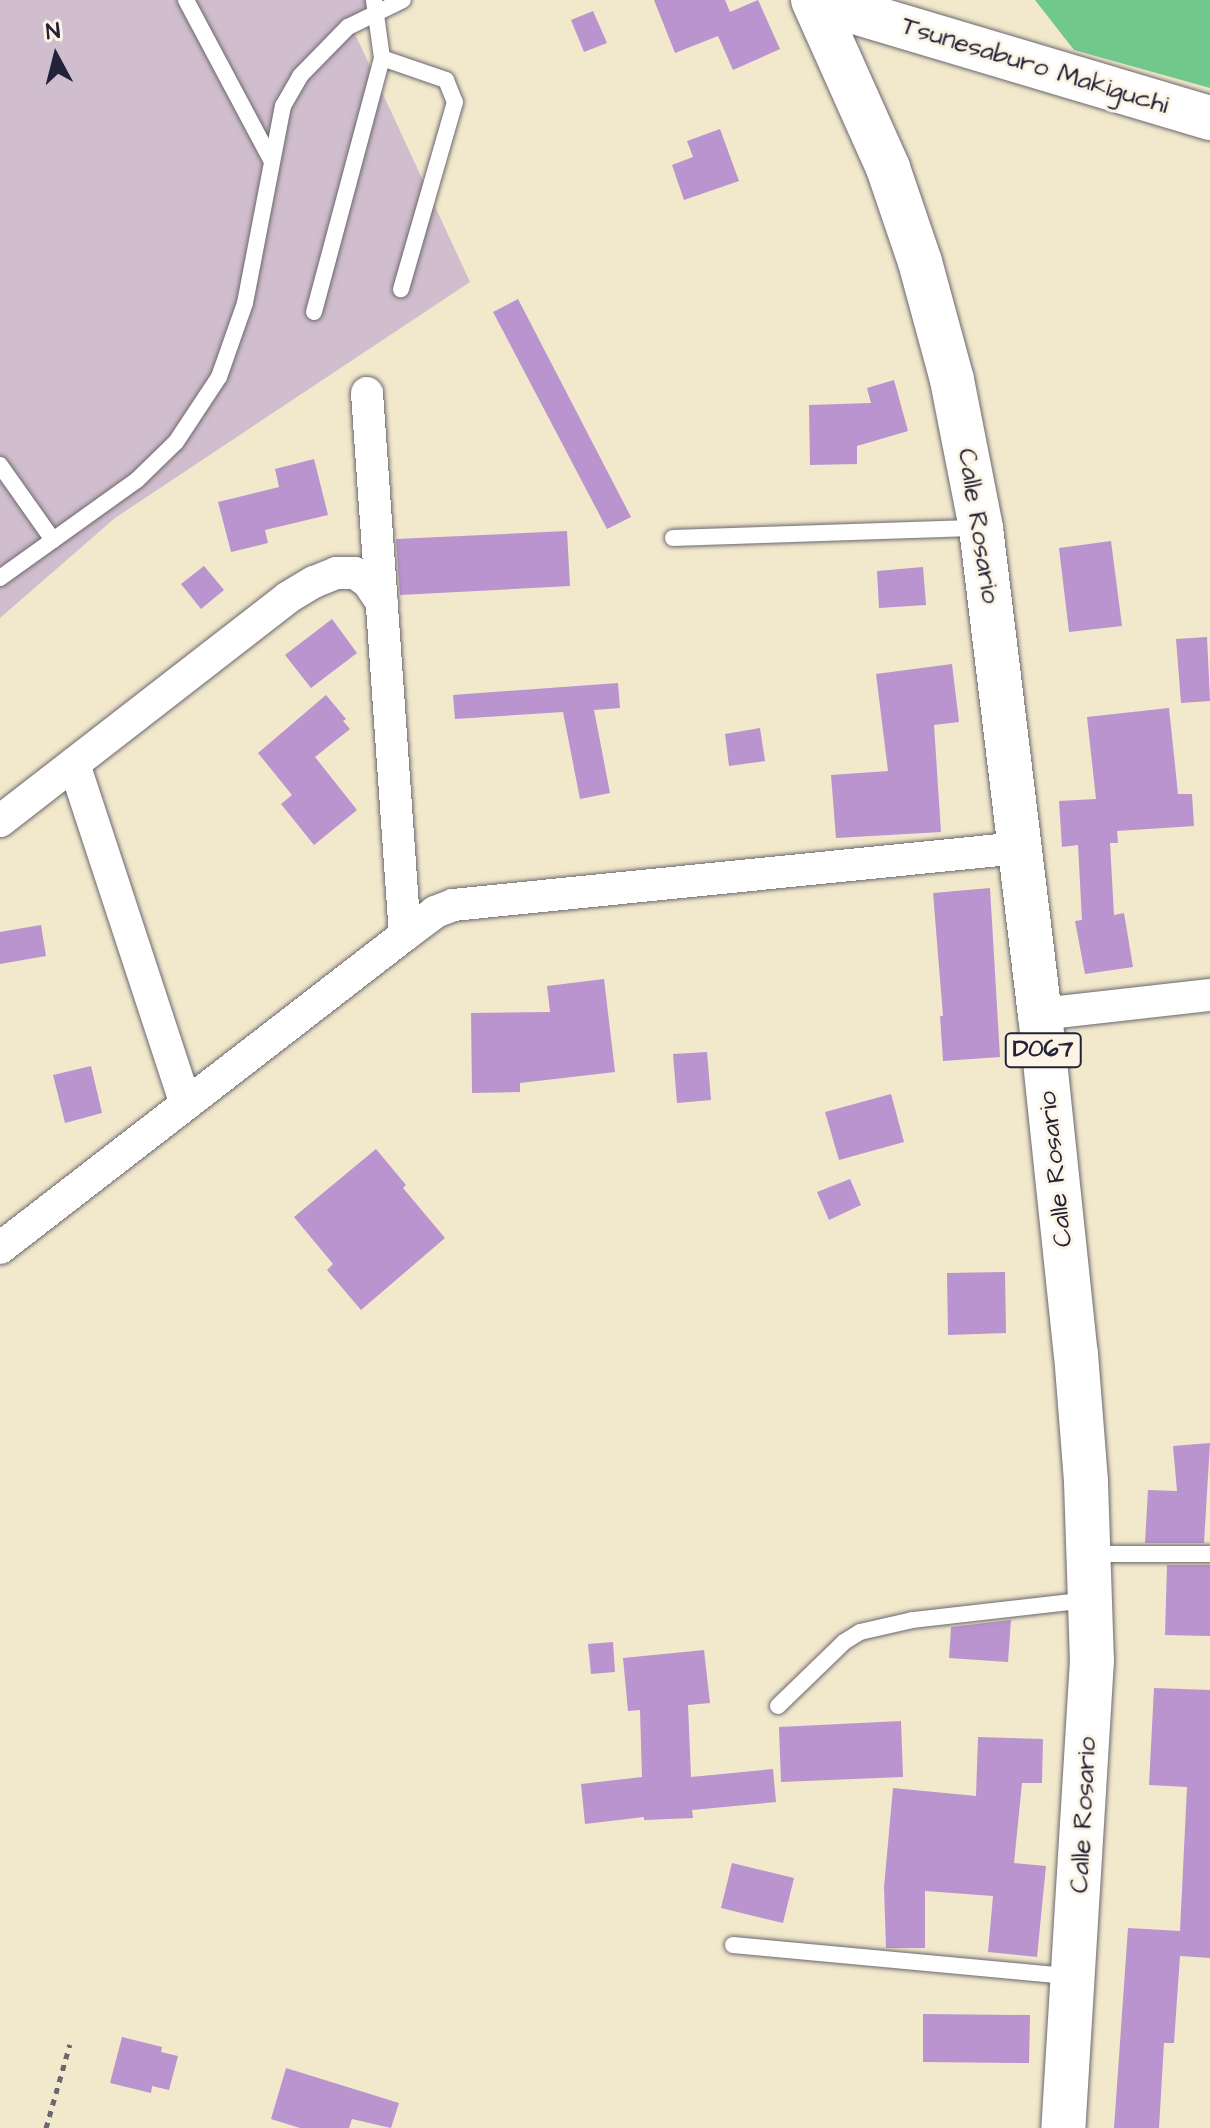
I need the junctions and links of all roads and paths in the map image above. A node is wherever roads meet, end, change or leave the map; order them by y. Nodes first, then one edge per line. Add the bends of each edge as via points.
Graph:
1 (186, 0) edge
2 (403, 0) edge
3 (814, 0) edge
4 (376, 7) edge
5 (382, 58) junction
6 (1210, 118) edge
7 (270, 158) junction
8 (401, 289) dead end
9 (314, 312) dead end
10 (367, 393) dead end
11 (0, 465) edge
12 (981, 528) junction
13 (673, 538) dead end
14 (53, 540) junction
15 (0, 578) edge
16 (382, 603) junction
17 (74, 764) junction
18 (0, 821) edge
19 (1019, 848) junction
20 (405, 935) junction
21 (1210, 995) edge
22 (1040, 1014) junction
23 (186, 1104) junction
24 (0, 1248) edge
25 (1089, 1554) junction
26 (1210, 1554) edge
27 (1090, 1600) junction
28 (778, 1706) dead end
29 (733, 1945) dead end
30 (1075, 1977) junction
31 (70, 2044) dead end
32 (46, 2128) edge
33 (1063, 2128) edge

1 - 7 lane
2 - 4 lane
3 - 6 main road, Tsunesaburo Makiguchi
3 - 12 main road, Calle Rosario / D067 via 888,168 920,262 952,380
4 - 5 lane
4 - 7 lane via 348,27 300,76 283,106
5 - 8 lane via 446,80 455,102
5 - 9 lane
7 - 14 lane via 245,303 219,377 176,442 137,480
10 - 16 street
11 - 14 lane
12 - 13 lane
12 - 19 main road, Calle Rosario / D067
14 - 15 lane
16 - 17 street via 355,573 336,573 314,582
16 - 20 street
17 - 18 street
17 - 23 street
19 - 20 street via 453,905
19 - 22 main road, Calle Rosario / D067
20 - 23 street
21 - 22 street
22 - 25 main road, Calle Rosario / D067 via 1076,1354
23 - 24 street
25 - 26 lane
25 - 27 main road, Calle Rosario / D067
27 - 28 lane via 913,1620 860,1632
27 - 30 main road, Calle Rosario / D067 via 1090,1704
29 - 30 lane
30 - 33 main road, Calle Rosario / D067
31 - 32 path

